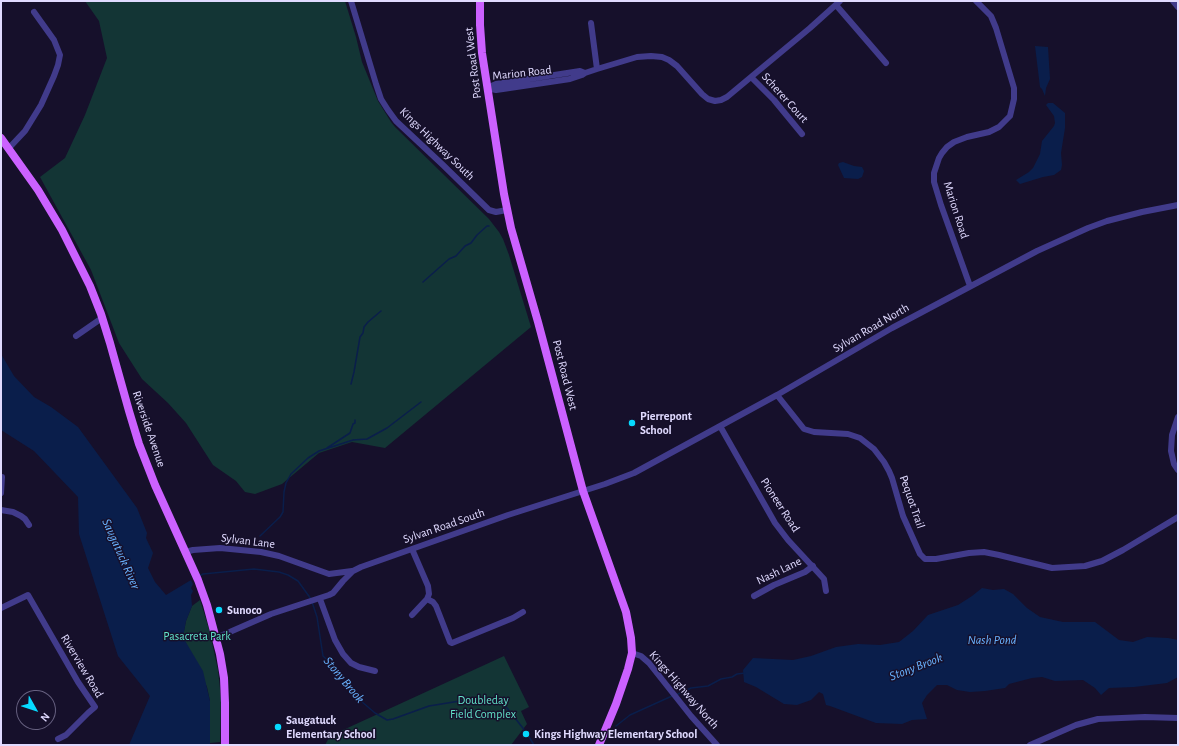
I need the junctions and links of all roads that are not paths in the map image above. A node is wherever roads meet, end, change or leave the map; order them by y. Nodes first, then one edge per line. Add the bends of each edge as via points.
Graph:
1 (351, 1) edge
2 (480, 1) edge
3 (976, 1) edge
4 (1173, 1) edge
5 (838, 3) edge
6 (1178, 7) edge
7 (34, 12) dead end
8 (591, 23) dead end
9 (886, 63) dead end
10 (597, 69) junction
11 (751, 77) junction
12 (488, 88) junction
13 (802, 134) dead end
14 (1, 138) edge
15 (8, 148) junction
16 (1178, 206) edge
17 (507, 210) junction
18 (970, 286) junction
19 (102, 318) junction
20 (76, 336) dead end
21 (777, 394) junction
22 (1178, 417) edge
23 (720, 426) junction
24 (1178, 470) edge
25 (2, 477) dead end
26 (583, 491) junction
27 (1, 493) edge
28 (1, 510) edge
29 (1178, 518) edge
30 (29, 525) dead end
31 (412, 549) junction
32 (185, 552) junction
33 (813, 566) junction
34 (353, 571) junction
35 (329, 574) junction
36 (826, 591) dead end
37 (754, 596) dead end
38 (320, 599) junction
39 (427, 599) junction
40 (1, 608) edge
41 (523, 612) dead end
42 (412, 615) dead end
43 (216, 638) junction
44 (632, 653) junction
45 (375, 671) dead end
46 (1178, 718) edge
47 (58, 739) dead end
48 (224, 745) edge
49 (600, 745) edge
50 (717, 745) edge
51 (1030, 745) edge

1 - 17 street, Kings Highway South via 381,99 396,121 489,210
2 - 12 main road, Post Road West via 480,32
3 - 18 street, Marion Road via 991,16 996,28 1014,88 1014,99 1010,116 999,127 960,139 947,147 939,158 934,173 941,205
4 - 6 street
5 - 9 street
5 - 11 street, Marion Road
7 - 15 street via 54,40 60,55 41,105 25,131
8 - 10 street
10 - 11 street, Marion Road via 637,57 662,57 676,66 708,99 715,101 727,98
10 - 12 street, Marion Road via 585,73 580,71 496,84
11 - 13 street, Scherer Court
12 - 17 main road, Post Road West
14 - 15 main road, Riverside Avenue
15 - 19 main road, Riverside Avenue via 62,230 87,280
16 - 18 street, Sylvan Road North via 1128,215 1088,228 1037,250
17 - 26 main road, Post Road West
18 - 21 street, Sylvan Road North
19 - 20 street
19 - 32 main road, Riverside Avenue via 139,444
21 - 23 street, Sylvan Road North
21 - 29 street, Pequot Trail via 804,429 848,434 860,438 874,449 889,471 903,516 920,554 926,559 984,552 1052,568 1085,566 1102,561
22 - 24 street via 1172,435 1171,451
23 - 26 street, Sylvan Road North via 638,471
23 - 33 street, Pioneer Road via 775,523
25 - 27 street
26 - 31 street, Sylvan Road South
26 - 44 main road, Post Road West via 626,612
28 - 30 street via 21,516
31 - 34 street, Sylvan Road South
31 - 39 street via 428,586
32 - 35 street, Sylvan Lane via 220,548 266,553
32 - 43 main road, Riverside Avenue via 197,578
33 - 36 street, Pioneer Road via 824,579
33 - 37 street, Nash Lane
34 - 35 street, Sylvan Lane
34 - 38 street, Sylvan Road South via 333,593
35 - 38 street, Sylvan Road South via 335,579 336,585
38 - 43 street, Sylvan Road South via 271,614
38 - 45 street via 343,654 351,663
39 - 41 street via 436,606 452,643
39 - 42 street
40 - 47 street, Riverview Road via 28,595 95,707 66,736
43 - 48 main road, Riverside Avenue via 225,686
44 - 49 main road, Post Road West via 622,688
44 - 50 street, Kings Highway North via 645,660
46 - 51 street via 1098,719 1076,725

